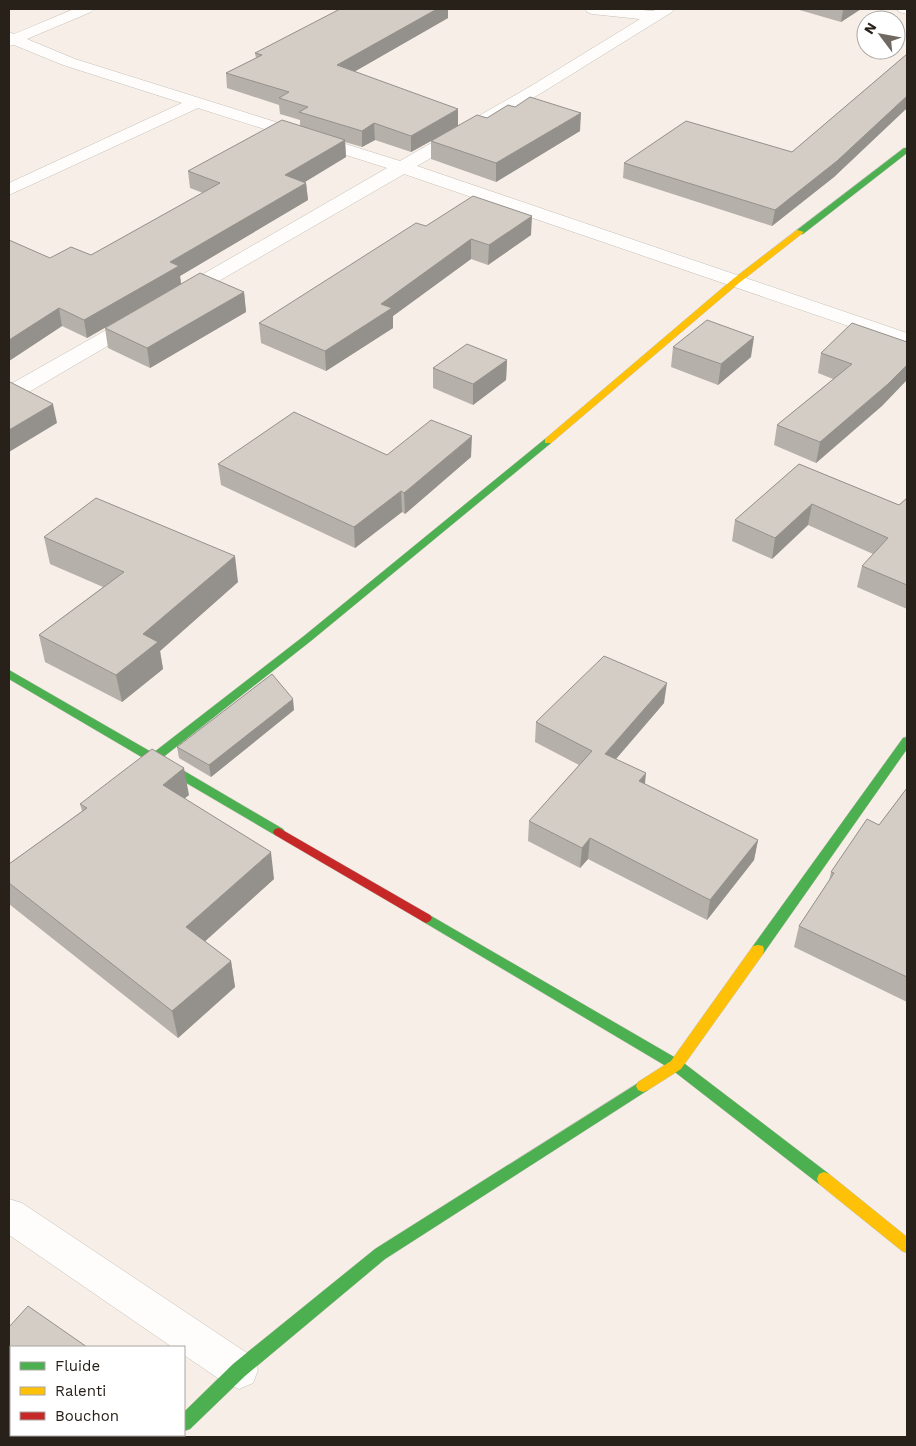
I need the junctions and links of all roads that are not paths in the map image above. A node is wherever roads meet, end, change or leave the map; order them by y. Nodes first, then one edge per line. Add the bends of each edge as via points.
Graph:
1 (86, 9) edge
2 (592, 9) edge
3 (661, 12) edge
4 (10, 39) edge
5 (195, 102) junction
6 (907, 150) edge
7 (402, 167) junction
8 (9, 190) edge
9 (736, 281) junction
10 (168, 302) edge
11 (151, 312) edge
12 (907, 340) edge
13 (9, 394) edge
14 (9, 674) edge
15 (907, 740) edge
16 (152, 759) junction
17 (122, 784) edge
18 (676, 1065) junction
19 (9, 1215) edge
20 (907, 1246) edge
21 (239, 1370) junction
22 (185, 1422) edge

1 - 4 street
2 - 3 street
3 - 7 street
4 - 5 street
5 - 7 street
5 - 8 street
6 - 9 street
7 - 9 street
7 - 10 street
9 - 12 street
9 - 16 street via 497,485
11 - 13 street
14 - 16 street
15 - 18 street
16 - 17 street
16 - 18 street
18 - 20 street
18 - 21 street via 380,1254
19 - 21 street
21 - 22 street

